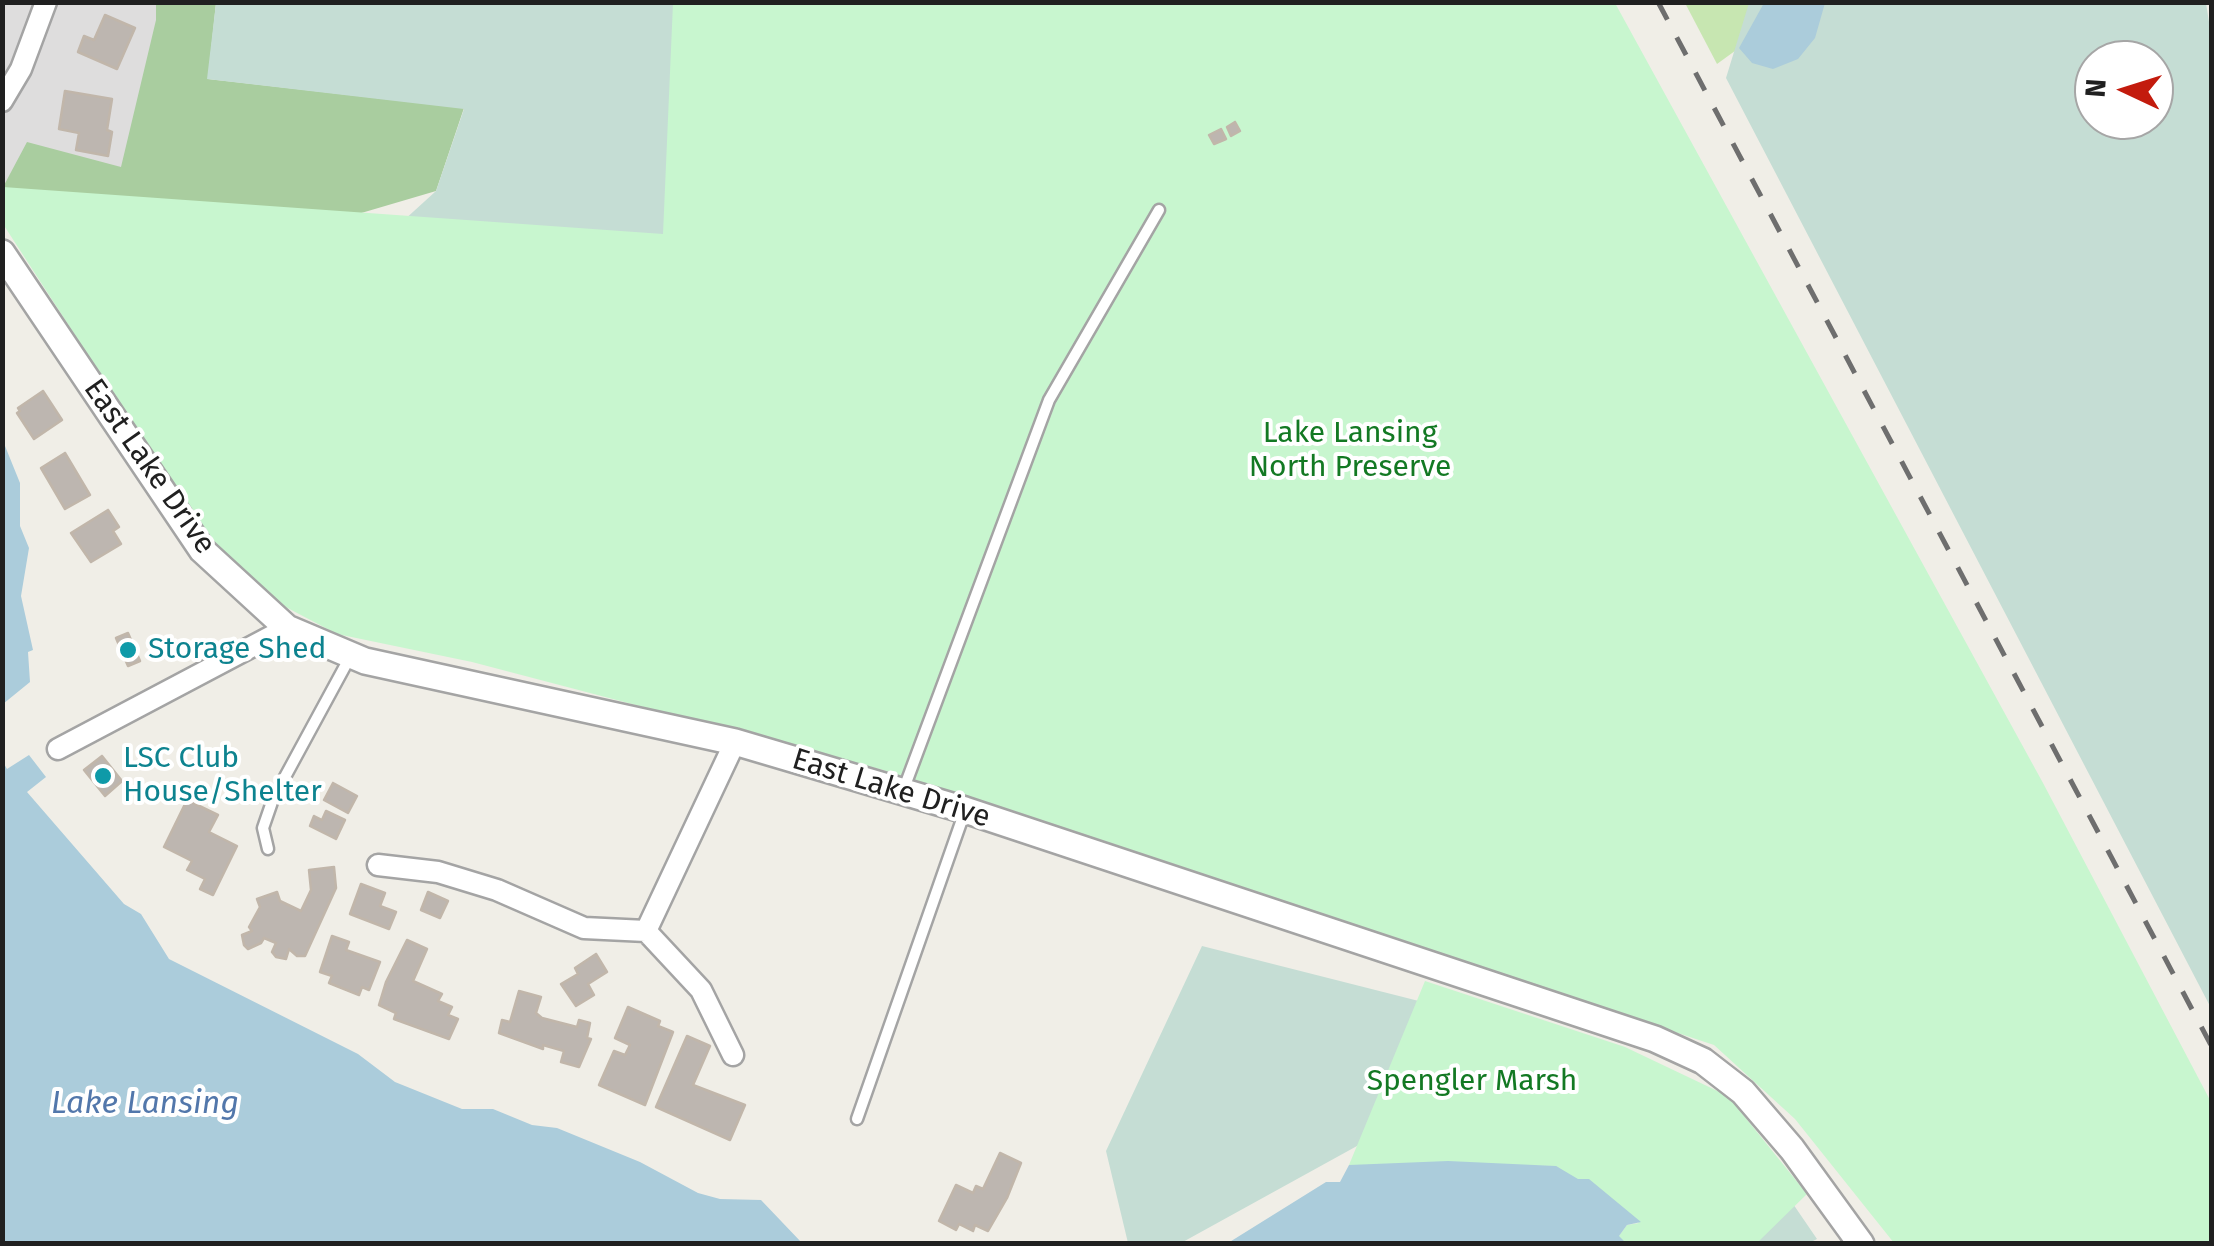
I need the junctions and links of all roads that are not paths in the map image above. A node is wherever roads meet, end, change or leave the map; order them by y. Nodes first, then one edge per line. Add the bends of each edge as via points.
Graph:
1 (46, 2) edge
2 (2, 102) edge
3 (1159, 210) dead end
4 (2, 252) edge
5 (287, 628) junction
6 (351, 656) junction
7 (735, 742) junction
8 (58, 749) dead end
9 (903, 792) junction
10 (965, 810) junction
11 (268, 849) dead end
12 (378, 865) dead end
13 (646, 931) junction
14 (733, 1055) dead end
15 (857, 1119) dead end
16 (1862, 1244) edge

1 - 2 street
3 - 9 lane via 1049,400
4 - 5 street, East Lake Drive via 202,550
5 - 6 street, East Lake Drive
5 - 8 street
6 - 7 street, East Lake Drive
6 - 11 lane via 273,799 263,828
7 - 9 street, East Lake Drive
7 - 13 street
9 - 10 street, East Lake Drive
10 - 15 lane
10 - 16 street, East Lake Drive via 1596,1018 1703,1061 1743,1092
12 - 13 street via 438,872 497,890 584,928
13 - 14 street via 701,990

